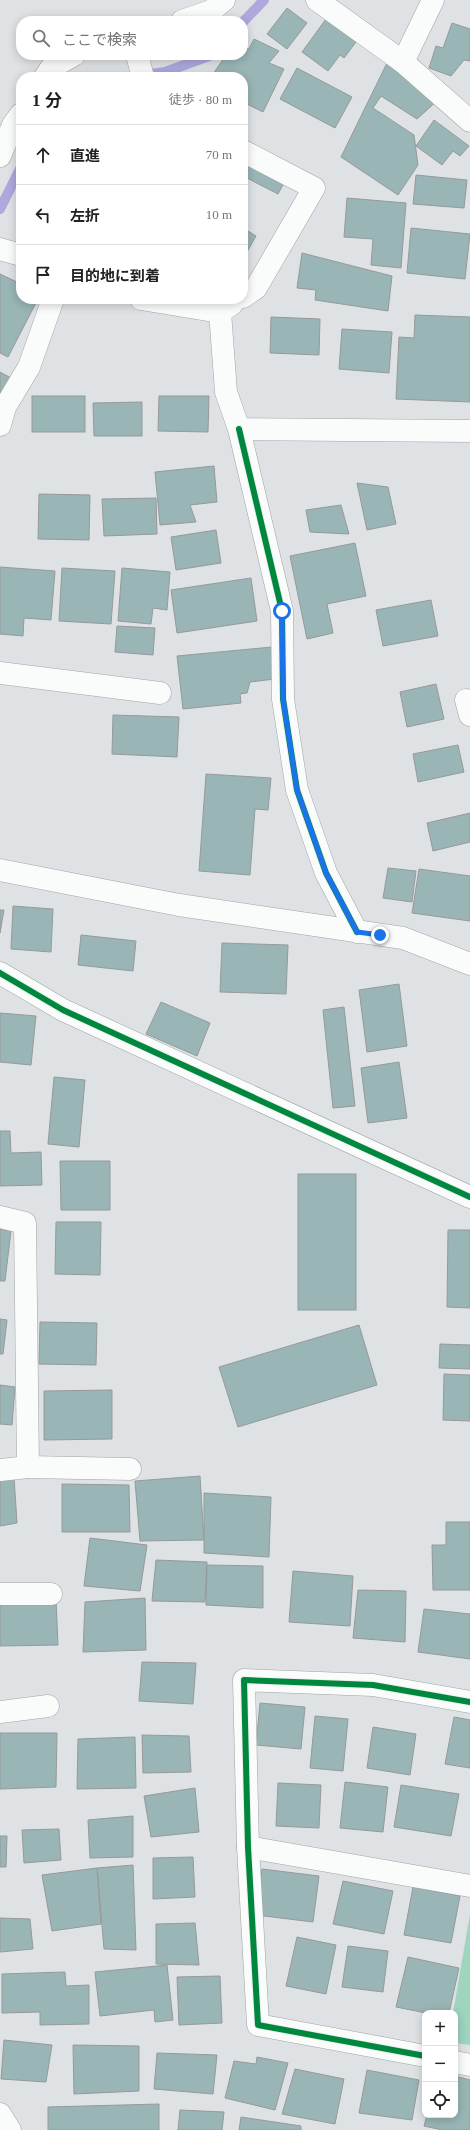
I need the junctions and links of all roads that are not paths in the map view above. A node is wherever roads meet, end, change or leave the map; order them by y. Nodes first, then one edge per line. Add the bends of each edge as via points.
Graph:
1 (224, 0) edge
2 (317, 0) edge
3 (433, 0) edge
4 (196, 16) edge
5 (65, 60) edge
6 (138, 60) edge
7 (403, 62) junction
8 (48, 72) edge
9 (142, 72) edge
10 (16, 121) edge
11 (470, 121) edge
12 (248, 154) edge
13 (0, 156) edge
14 (0, 249) edge
15 (16, 254) edge
16 (248, 294) edge
17 (51, 304) edge
18 (171, 304) edge
19 (232, 304) edge
20 (220, 312) junction
21 (0, 425) edge
22 (239, 429) junction
23 (470, 431) edge
24 (0, 673) edge
25 (160, 693) dead end
26 (0, 870) edge
27 (357, 932) junction
28 (470, 964) edge
29 (0, 973) edge
30 (470, 1197) edge
31 (0, 1217) edge
32 (28, 1467) junction
33 (130, 1469) dead end
34 (0, 1470) edge
35 (0, 1594) edge
36 (51, 1594) dead end
37 (470, 1702) edge
38 (48, 1706) dead end
39 (0, 1712) edge
40 (248, 1847) junction
41 (470, 1886) edge
42 (422, 2055) edge
43 (458, 2063) edge
44 (470, 2065) edge
45 (0, 2114) edge
46 (10, 2130) edge

1 - 4 street via 211,11
2 - 7 street
3 - 7 street
5 - 8 street
6 - 9 street
7 - 11 street
10 - 13 street
12 - 16 street via 314,188 256,288
14 - 15 street
17 - 21 street via 29,367 5,407
18 - 20 street
19 - 20 street
20 - 22 street via 226,392
22 - 23 street
22 - 27 street via 282,611 283,699 297,790 326,873
24 - 25 street
26 - 27 street via 179,905
27 - 28 street via 403,938
29 - 30 street via 63,1010
31 - 32 street via 25,1223
32 - 33 street
32 - 34 street
35 - 36 street
37 - 40 street via 373,1685 244,1680
38 - 39 street
40 - 41 street
40 - 42 street via 258,2025
43 - 44 street
45 - 46 street

